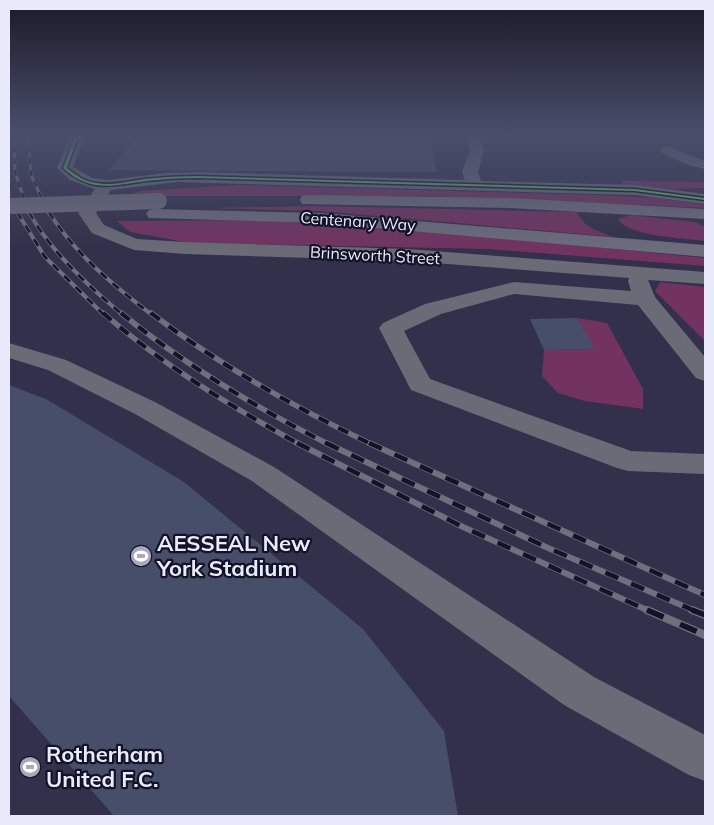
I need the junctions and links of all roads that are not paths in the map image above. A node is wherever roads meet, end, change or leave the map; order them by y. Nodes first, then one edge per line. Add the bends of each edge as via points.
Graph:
1 (69, 172) edge
2 (470, 172) edge
3 (609, 176) dead end
4 (474, 184) junction
5 (105, 187) junction
6 (619, 190) junction
7 (705, 199) edge
8 (9, 206) edge
9 (157, 208) junction
10 (594, 208) junction
11 (705, 214) edge
12 (9, 218) edge
13 (705, 244) edge
14 (705, 251) edge
15 (635, 273) junction
16 (705, 278) edge
17 (646, 299) junction
18 (9, 350) edge
19 (705, 373) edge
20 (705, 464) edge
21 (705, 759) edge

1 - 5 street via 76,180
2 - 4 street
3 - 6 street
4 - 5 street via 198,177 156,178
4 - 6 street
5 - 15 street, Brinsworth Street via 87,213 98,229 134,244 408,256
6 - 7 street
8 - 9 main road, Centenary Way, bridge
9 - 10 main road, Centenary Way via 288,200 500,203
9 - 12 main road, Centenary Way
9 - 14 main road, Centenary Way via 321,218
10 - 11 main road, Centenary Way
10 - 13 main road via 597,221 609,229
15 - 16 street, Brinsworth Street
15 - 17 street
17 - 19 street
17 - 20 street via 514,288 433,309 391,328 420,384 628,461
18 - 21 street via 66,369 145,408 263,474 578,691

